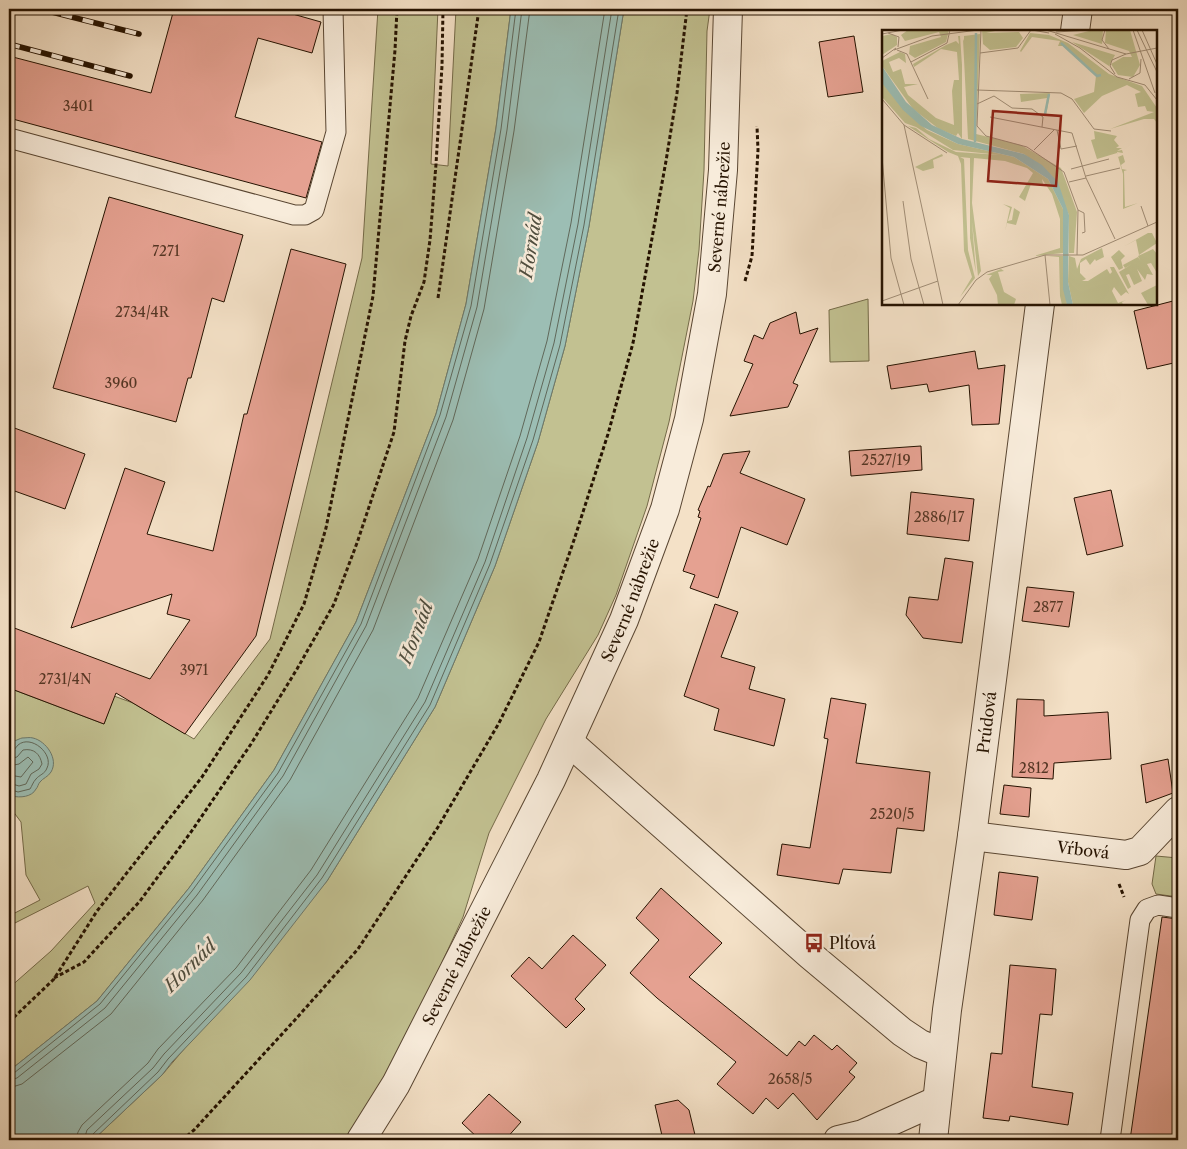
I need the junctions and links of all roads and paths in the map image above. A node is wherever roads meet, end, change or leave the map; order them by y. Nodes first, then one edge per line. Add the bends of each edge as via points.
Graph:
1 (334, 9) edge
2 (397, 9) edge
3 (444, 9) edge
4 (478, 9) edge
5 (687, 9) edge
6 (728, 9) edge
7 (1078, 9) edge
8 (1075, 30) edge
9 (9, 138) edge
10 (438, 298) dead end
11 (1040, 305) edge
12 (569, 742) junction
13 (1178, 811) edge
14 (972, 836) junction
15 (1178, 908) edge
16 (54, 979) junction
17 (9, 1022) edge
18 (942, 1053) junction
19 (936, 1101) junction
20 (182, 1140) edge
21 (361, 1140) edge
22 (838, 1140) edge
23 (933, 1140) edge
24 (1110, 1140) edge

1 - 9 lane via 336,132 314,210 306,215 294,215
2 - 16 path via 373,296 326,528 304,604 268,676 202,777 97,911
3 - 16 path via 436,164 424,282 405,341 394,432 334,604 251,744 140,901 84,962
4 - 10 path
5 - 20 path via 668,151 633,343 605,443 539,642 499,723 438,827 358,949
6 - 12 street, Severné nábrežie via 723,170 712,294 689,419 665,509 628,611
7 - 8 street
11 - 14 street, Prúdová
12 - 18 street via 902,1032
12 - 21 street, Severné nábrežie via 396,1084
13 - 14 street, Vŕbová via 1140,851 1126,855
14 - 18 street, Prúdová
15 - 24 lane via 1158,905 1147,909 1140,920
16 - 17 path
18 - 19 street, Prúdová
19 - 22 street via 863,1134
19 - 23 street, Prúdová

